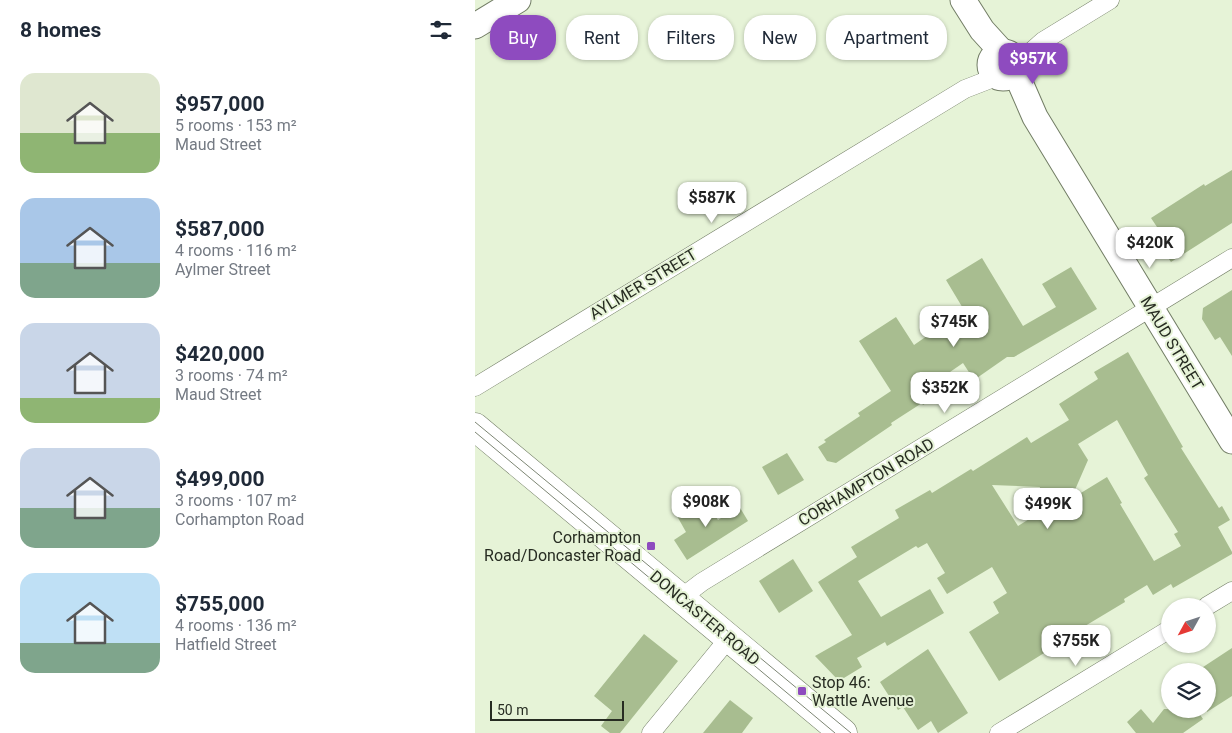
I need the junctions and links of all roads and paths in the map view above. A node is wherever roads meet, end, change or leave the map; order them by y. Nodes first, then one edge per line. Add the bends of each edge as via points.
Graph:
1 (518, 0) edge
2 (963, 0) edge
3 (1110, 0) edge
4 (475, 26) edge
5 (1003, 65) junction
6 (1232, 258) edge
7 (1151, 308) junction
8 (475, 387) edge
9 (475, 427) edge
10 (1232, 441) edge
11 (1232, 591) edge
12 (681, 598) junction
13 (1216, 601) edge
14 (1161, 634) edge
15 (729, 638) junction
16 (651, 733) edge
17 (843, 733) edge
18 (999, 733) edge

1 - 4 street
2 - 5 street, MAUD STREET
3 - 5 street, AYLMER STREET
5 - 7 street, MAUD STREET
5 - 8 street, AYLMER STREET
6 - 7 street, CORHAMPTON ROAD
7 - 10 street, MAUD STREET
7 - 12 street, CORHAMPTON ROAD via 702,582
9 - 12 main road, DONCASTER ROAD
11 - 13 street
12 - 15 main road, DONCASTER ROAD
14 - 18 street
15 - 16 street
15 - 17 main road, DONCASTER ROAD

